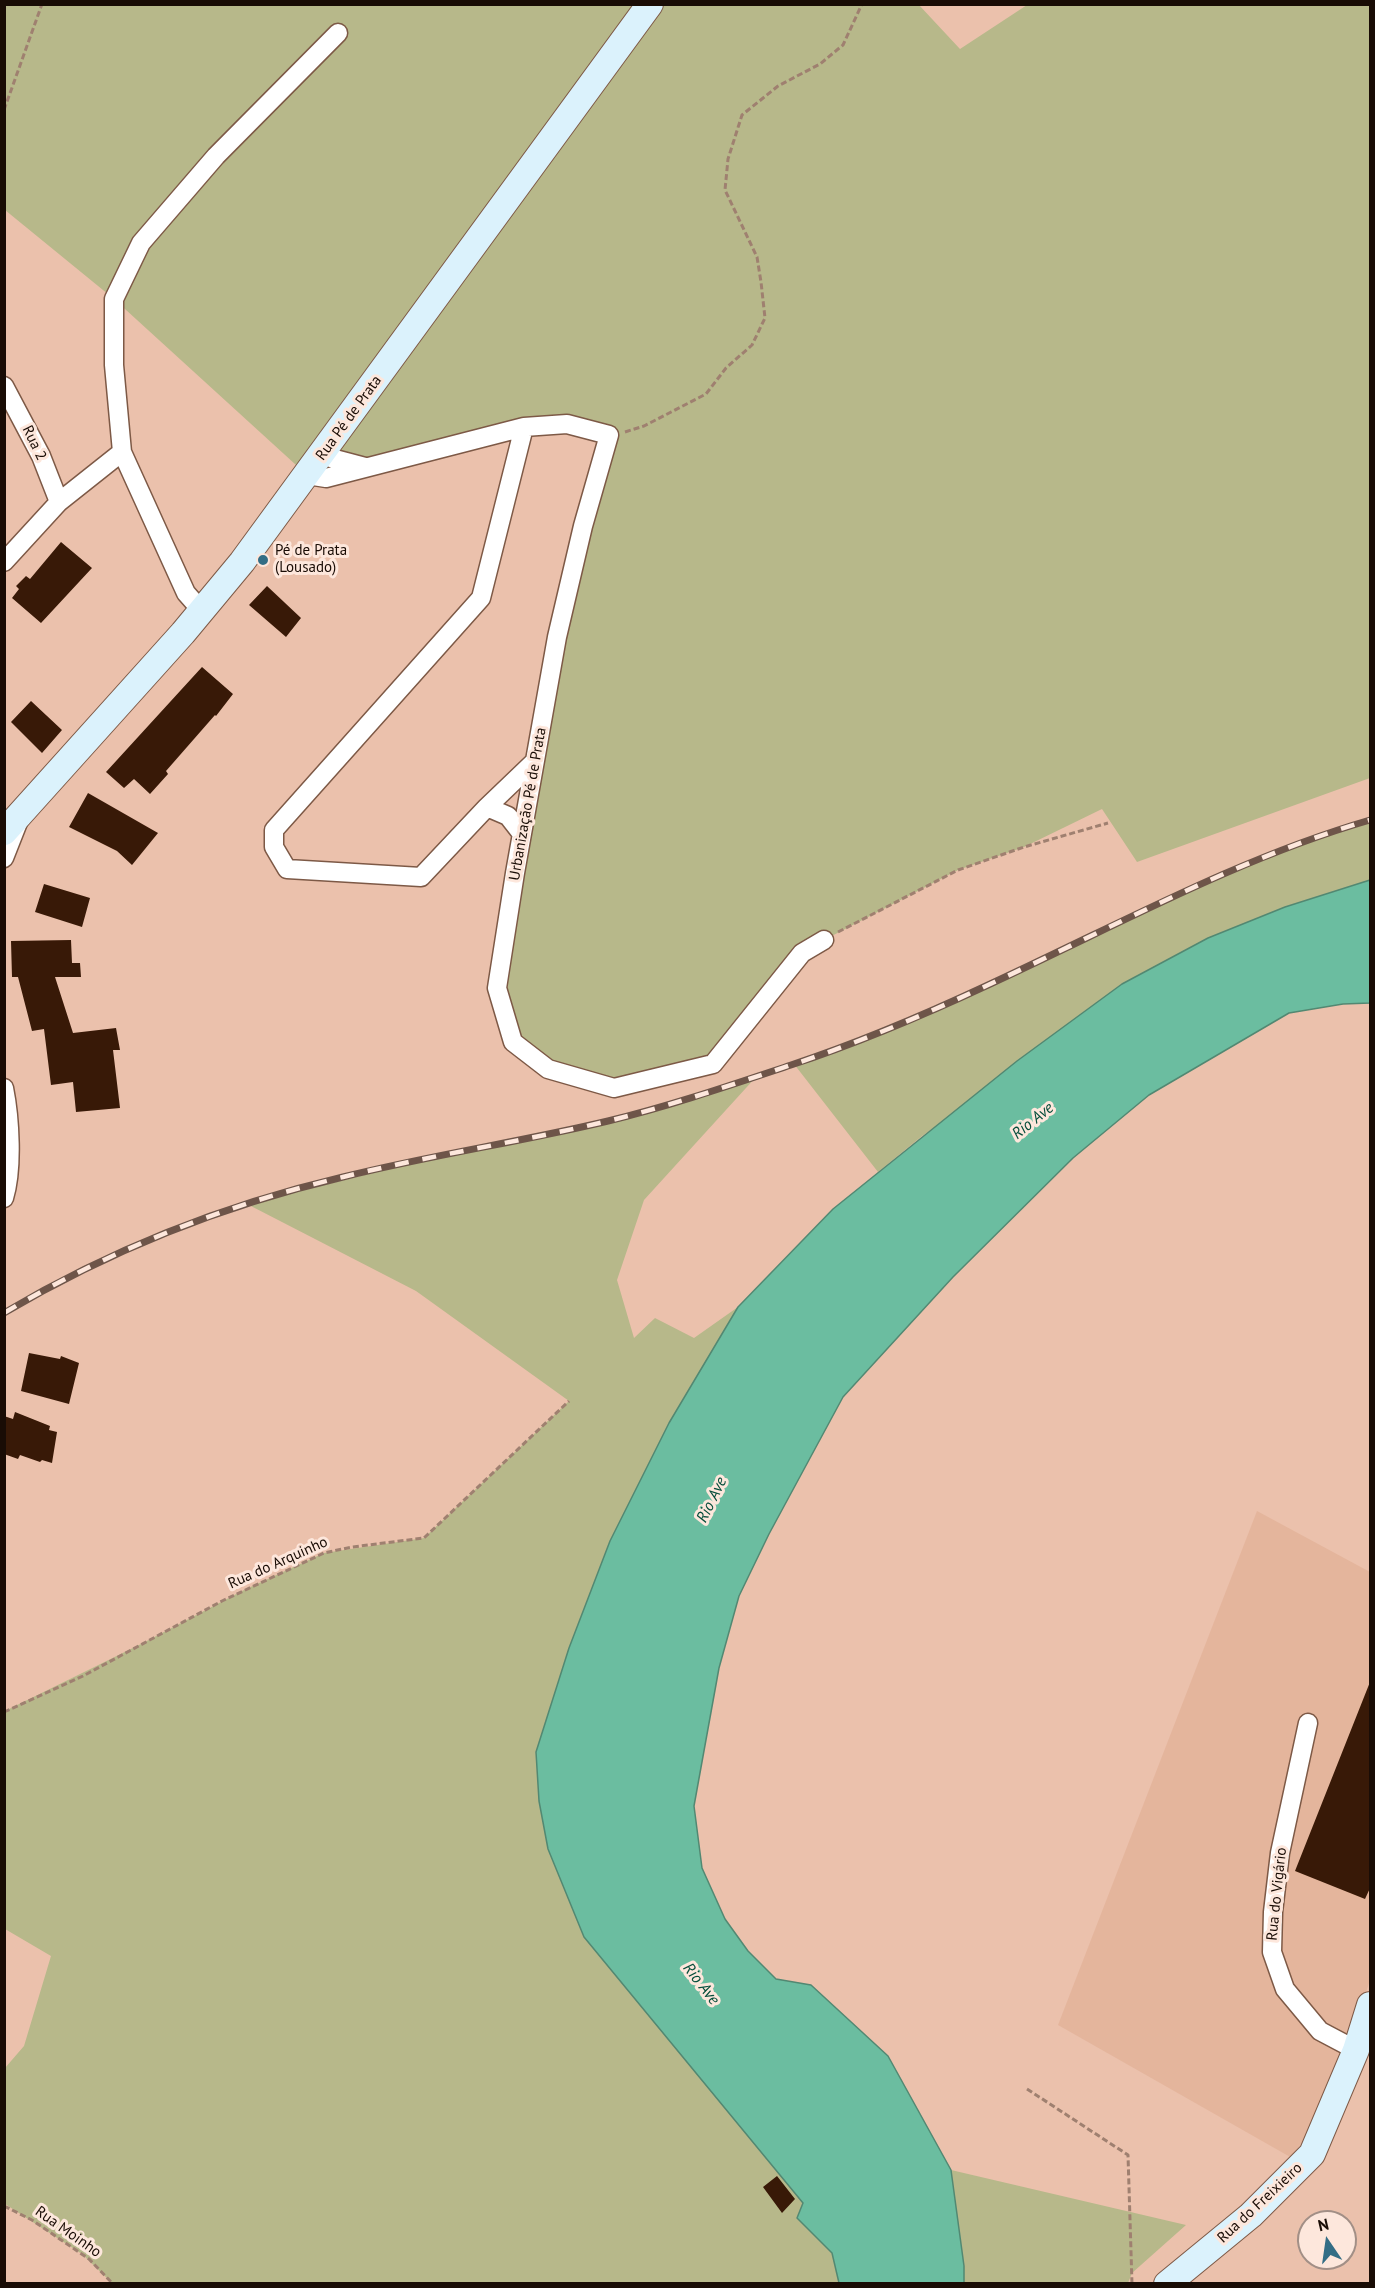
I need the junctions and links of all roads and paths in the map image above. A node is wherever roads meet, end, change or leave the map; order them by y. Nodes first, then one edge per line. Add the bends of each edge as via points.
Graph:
1 (42, 4) edge
2 (650, 4) edge
3 (862, 4) edge
4 (338, 33) dead end
5 (4, 110) edge
6 (4, 386) edge
7 (524, 427) junction
8 (609, 435) junction
9 (122, 452) junction
10 (324, 453) junction
11 (367, 467) junction
12 (307, 476) junction
13 (59, 502) junction
14 (4, 562) edge
15 (201, 610) junction
16 (535, 761) junction
17 (487, 807) junction
18 (22, 812) junction
19 (1108, 823) dead end
20 (4, 832) edge
21 (522, 834) junction
22 (4, 858) edge
23 (824, 940) joint
24 (4, 1088) edge
25 (4, 1198) edge
26 (569, 1401) dead end
27 (4, 1712) edge
28 (1308, 1723) dead end
29 (1371, 2005) edge
30 (1363, 2055) edge
31 (1027, 2089) dead end
32 (4, 2206) edge
33 (113, 2283) edge
34 (1132, 2283) edge
35 (1167, 2283) edge

1 - 5 path
2 - 10 street, Rua Pé de Prata
3 - 8 path via 843,45 741,115 728,159 725,190 757,256 765,318 752,345 726,368 706,394 644,426
4 - 9 street via 216,156 141,243 114,299 114,364
6 - 13 street, Rua 2 via 41,456
7 - 8 street via 567,424
7 - 11 street
7 - 17 street via 481,598 274,830 273,847 287,869 421,877
8 - 16 street, Urbanização Pé de Prata via 557,637
9 - 13 street
9 - 15 street via 186,593
10 - 11 street
10 - 12 street, Rua Pé de Prata
11 - 12 street via 326,478
12 - 15 street, Rua Pé de Prata
13 - 14 street
15 - 18 street, Rua Pé de Prata
16 - 17 street
16 - 21 street, Urbanização Pé de Prata
17 - 21 street via 508,816
18 - 20 street, Rua Pé de Prata
18 - 22 street, Rua Pé de Prata
19 - 23 path via 958,870
21 - 23 street, Urbanização Pé de Prata via 497,988 513,1042 548,1070 614,1088 713,1064 802,953
24 - 25 street via 9,1181
26 - 27 path, Rua do Arquinho via 424,1538 324,1553
28 - 30 street, Rua do Vigário via 1280,1853 1272,1952 1286,1989 1320,2031
29 - 30 street, Rua do Freixieiro
30 - 35 street, Rua do Freixieiro via 1312,2154 1251,2215
31 - 34 path via 1128,2155
32 - 33 path, Rua Moinho via 89,2259

